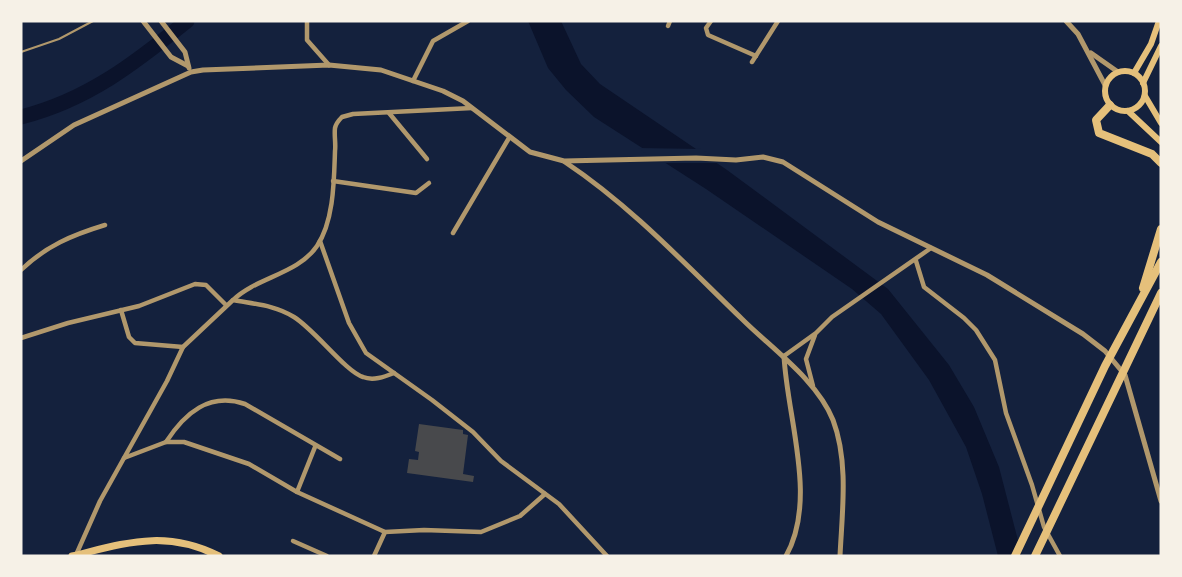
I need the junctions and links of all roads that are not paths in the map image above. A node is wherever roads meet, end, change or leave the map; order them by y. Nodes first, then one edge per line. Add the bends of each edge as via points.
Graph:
1 (93, 21) edge
2 (143, 21) edge
3 (161, 21) edge
4 (308, 21) edge
5 (468, 21) edge
6 (711, 21) edge
7 (778, 21) edge
8 (1066, 21) edge
9 (1159, 21) edge
10 (1161, 46) edge
11 (1088, 50) junction
12 (21, 52) edge
13 (756, 56) junction
14 (752, 62) dead end
15 (188, 66) junction
16 (329, 66) junction
17 (191, 72) junction
18 (1118, 72) junction
19 (1134, 73) junction
20 (413, 81) junction
21 (1143, 83) junction
22 (1105, 85) junction
23 (1144, 96) junction
24 (1110, 105) junction
25 (474, 107) junction
26 (1128, 111) junction
27 (389, 113) junction
28 (1161, 123) edge
29 (509, 138) junction
30 (1161, 142) edge
31 (427, 159) dead end
32 (21, 161) edge
33 (564, 161) junction
34 (1161, 163) edge
35 (333, 181) junction
36 (429, 183) dead end
37 (105, 225) dead end
38 (1161, 229) edge
39 (453, 233) dead end
40 (320, 241) junction
41 (931, 248) junction
42 (916, 261) junction
43 (1161, 262) edge
44 (21, 270) edge
45 (1161, 293) edge
46 (233, 300) junction
47 (1139, 300) junction
48 (226, 305) junction
49 (121, 310) junction
50 (816, 333) junction
51 (21, 338) edge
52 (183, 347) junction
53 (784, 356) junction
54 (394, 374) junction
55 (816, 394) junction
56 (166, 442) junction
57 (315, 447) junction
58 (124, 459) junction
59 (340, 459) dead end
60 (297, 492) junction
61 (545, 494) junction
62 (1161, 501) edge
63 (385, 532) junction
64 (293, 542) dead end
65 (1058, 554) edge
66 (74, 556) edge
67 (219, 556) edge
68 (327, 556) edge
69 (374, 556) edge
70 (607, 556) edge
71 (786, 556) edge
72 (840, 556) edge
73 (1015, 556) edge
74 (1035, 556) edge

1 - 12 lane via 59,39
2 - 15 street via 171,57
3 - 15 street via 182,49
4 - 16 street via 307,40
5 - 20 street via 433,42
6 - 13 street via 706,28 708,35
7 - 13 street
8 - 11 street
9 - 19 main road
10 - 21 main road
11 - 18 street
11 - 22 street
13 - 14 street
15 - 17 street
16 - 17 street
16 - 20 street via 366,67
17 - 32 street via 74,125
18 - 19 main road
18 - 22 main road
19 - 21 main road
20 - 25 street
21 - 23 main road
22 - 24 main road
23 - 26 main road via 1138,106
23 - 28 main road
24 - 26 main road
24 - 34 highway via 1096,120 1096,129 1152,154
25 - 27 street
25 - 29 street
26 - 30 main road
27 - 31 street
27 - 35 street via 347,114 338,121 334,131
29 - 33 street via 530,152
29 - 39 street
33 - 41 street via 763,157 783,162 878,222
33 - 53 street via 631,212
35 - 36 street via 416,193
35 - 40 street
37 - 44 street via 66,238 38,254
38 - 47 highway
40 - 46 street via 287,270 250,286
40 - 54 street via 359,344
41 - 42 street
41 - 62 street via 987,275 1083,334 1114,360 1129,387
42 - 50 street via 832,317
42 - 65 street via 924,287 964,318 995,360 1006,413 1044,527
43 - 47 highway
45 - 74 highway
46 - 48 street
46 - 54 street via 256,303 292,316 362,377
47 - 73 highway
48 - 49 street via 206,285 195,284
48 - 52 street
49 - 51 street
49 - 52 street via 135,344
50 - 53 street
50 - 55 street via 806,359
52 - 58 street
53 - 55 street
53 - 71 street via 800,489 796,531
54 - 61 street via 441,406 501,461
55 - 72 street via 833,420 840,447
56 - 57 street via 179,423 212,401 228,399 245,404
56 - 58 street
56 - 60 street via 184,442 249,464
57 - 59 street
57 - 60 street
58 - 66 street
60 - 63 street
61 - 63 street via 520,516 481,532
61 - 70 street
63 - 69 street
64 - 68 street
66 - 67 main road via 118,543 153,540 188,543

